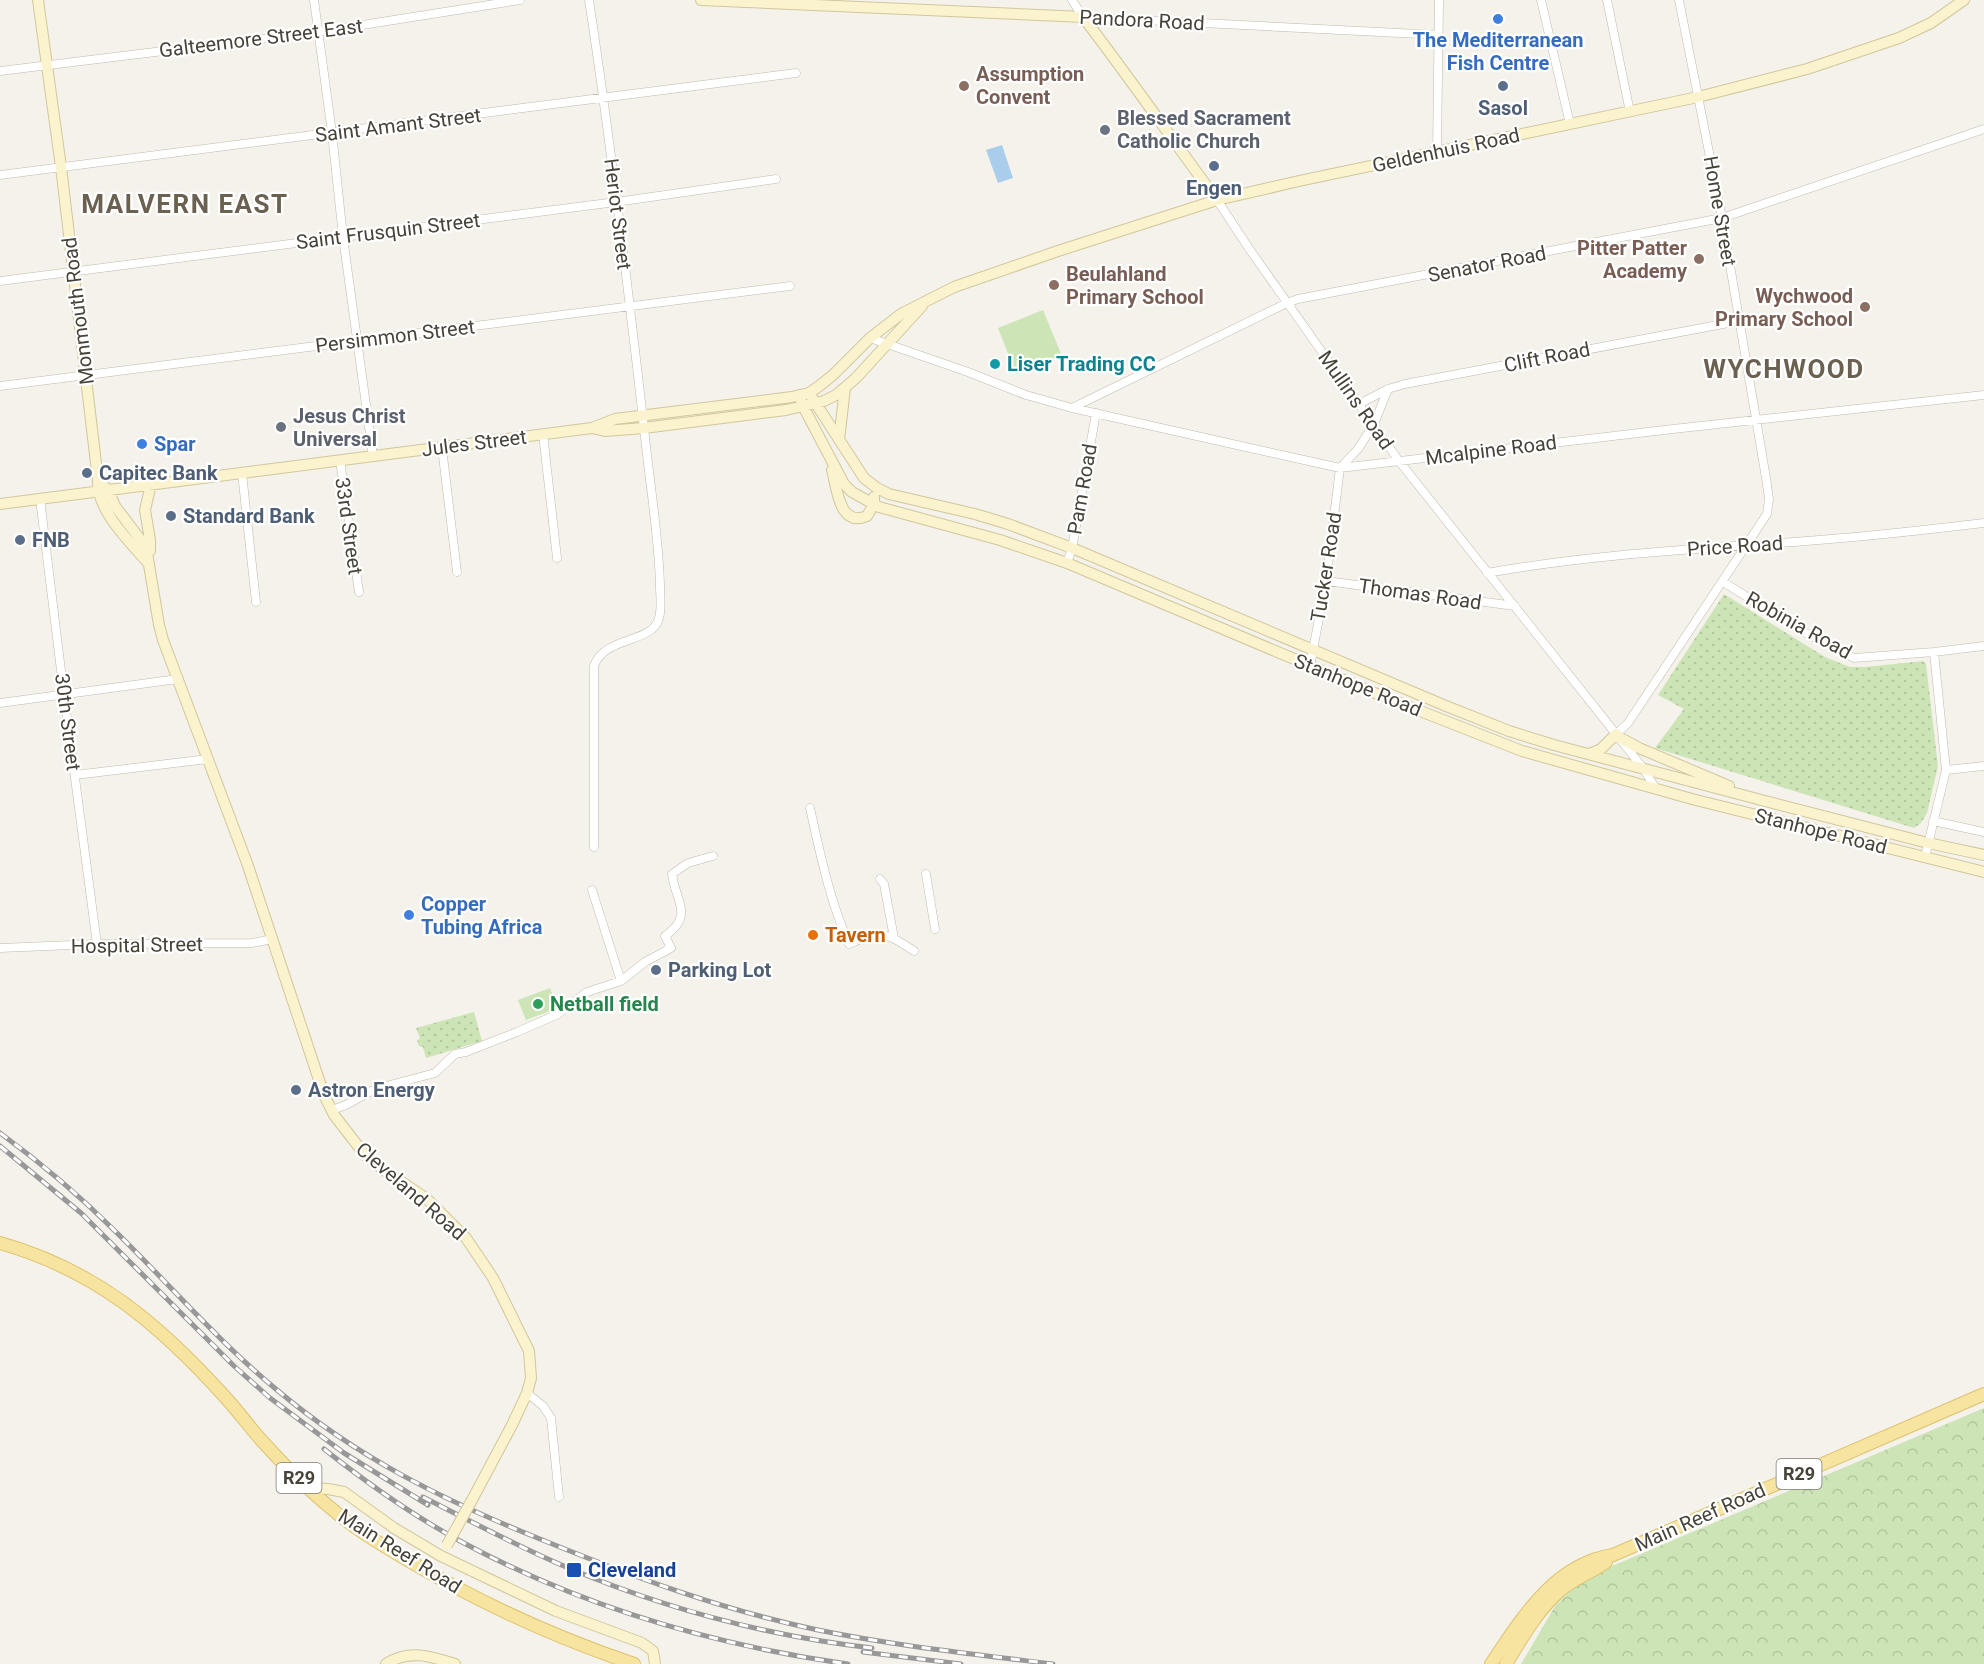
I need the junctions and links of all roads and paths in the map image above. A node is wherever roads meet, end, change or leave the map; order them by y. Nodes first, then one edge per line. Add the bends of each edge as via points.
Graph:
1 (38, 0) edge
2 (314, 0) edge
3 (520, 0) edge
4 (589, 0) edge
5 (701, 0) edge
6 (1072, 0) edge
7 (1439, 0) edge
8 (1541, 0) edge
9 (1607, 0) edge
10 (1679, 0) edge
11 (1964, 0) edge
12 (789, 2) edge
13 (1083, 17) junction
14 (318, 32) junction
15 (1439, 34) junction
16 (46, 65) junction
17 (0, 71) edge
18 (796, 73) dead end
19 (604, 98) junction
20 (1698, 98) junction
21 (1630, 112) junction
22 (1570, 124) junction
23 (1984, 129) edge
24 (332, 133) junction
25 (1437, 153) junction
26 (61, 167) junction
27 (0, 175) edge
28 (776, 179) dead end
29 (1217, 200) junction
30 (616, 202) junction
31 (1722, 218) junction
32 (343, 237) junction
33 (73, 271) junction
34 (0, 281) edge
35 (790, 286) dead end
36 (926, 301) junction
37 (1287, 303) junction
38 (630, 307) junction
39 (1739, 321) junction
40 (870, 338) junction
41 (357, 340) junction
42 (887, 345) junction
43 (86, 375) junction
44 (0, 386) edge
45 (845, 388) junction
46 (1388, 389) junction
47 (1984, 395) edge
48 (803, 398) junction
49 (816, 403) junction
50 (1359, 404) junction
51 (1072, 408) junction
52 (1095, 413) junction
53 (642, 415) junction
54 (1756, 421) junction
55 (1374, 424) junction
56 (592, 428) junction
57 (644, 428) junction
58 (543, 434) junction
59 (839, 440) junction
60 (442, 448) junction
61 (373, 456) junction
62 (830, 458) junction
63 (340, 460) junction
64 (1399, 461) junction
65 (1340, 468) junction
66 (242, 473) junction
67 (151, 483) junction
68 (101, 487) junction
69 (875, 487) junction
70 (40, 499) junction
71 (0, 504) edge
72 (874, 504) junction
73 (1984, 523) edge
74 (1008, 524) junction
75 (1000, 540) junction
76 (1747, 545) junction
77 (1072, 548) junction
78 (557, 558) dead end
79 (149, 560) junction
80 (1067, 563) junction
81 (457, 572) dead end
82 (1487, 573) junction
83 (1326, 581) junction
84 (1723, 582) junction
85 (359, 592) dead end
86 (256, 602) dead end
87 (1515, 606) junction
88 (1253, 624) junction
89 (1247, 639) junction
90 (1984, 646) edge
91 (1313, 650) junction
92 (1934, 652) junction
93 (1310, 666) junction
94 (178, 679) junction
95 (64, 695) junction
96 (0, 703) edge
97 (1617, 735) junction
98 (1589, 754) junction
99 (208, 759) junction
100 (1984, 766) edge
101 (1643, 768) junction
102 (1946, 770) junction
103 (75, 775) junction
104 (1656, 789) junction
105 (1765, 801) junction
106 (810, 808) dead end
107 (1933, 821) junction
108 (1984, 832) edge
109 (1928, 843) junction
110 (594, 847) dead end
111 (1984, 855) edge
112 (713, 856) dead end
113 (1925, 857) junction
114 (1984, 872) edge
115 (926, 874) dead end
116 (880, 879) dead end
117 (592, 890) dead end
118 (935, 929) dead end
119 (894, 938) junction
120 (273, 939) junction
121 (97, 944) junction
122 (0, 948) edge
123 (914, 951) dead end
124 (621, 981) junction
125 (332, 1110) junction
126 (0, 1243) edge
127 (527, 1394) junction
128 (1984, 1394) edge
129 (309, 1488) junction
130 (559, 1497) dead end
131 (1614, 1555) junction
132 (441, 1556) junction
133 (407, 1660) edge
134 (386, 1664) edge
135 (455, 1664) edge
136 (634, 1664) edge
137 (655, 1664) edge
138 (1491, 1664) edge
139 (1506, 1664) edge

1 - 16 main road, Monmouth Road
2 - 14 street
3 - 14 street, Galteemore Street East
4 - 19 street, Heriot Street
5 - 12 main road, Pandora Road
6 - 13 street, Mullins Road
7 - 15 street
8 - 22 street
9 - 21 street
10 - 20 street, Home Street
11 - 20 main road, Geldenhuis Road via 1930,23 1866,50
12 - 13 main road, Pandora Road
13 - 15 street, Pandora Road
13 - 29 main road, Mullins Road
14 - 16 street, Galteemore Street East
14 - 24 street
15 - 25 street
16 - 17 street, Galteemore Street East
16 - 26 main road, Monmouth Road
18 - 19 street, Saint Amant Street
19 - 24 street, Saint Amant Street
19 - 30 street, Heriot Street
20 - 21 main road, Geldenhuis Road
20 - 31 street, Home Street
21 - 22 main road, Geldenhuis Road
22 - 25 main road, Geldenhuis Road
23 - 31 street, Senator Road
24 - 26 street, Saint Amant Street
24 - 32 street
25 - 29 main road, Geldenhuis Road
26 - 27 street, Saint Amant Street
26 - 33 main road, Monmouth Road
28 - 30 street, Saint Frusquin Street
29 - 36 main road, Geldenhuis Road via 967,282
29 - 37 street, Mullins Road
30 - 32 street, Saint Frusquin Street
30 - 38 street, Heriot Street
31 - 37 street, Senator Road
31 - 39 street, Home Street
32 - 33 street, Saint Frusquin Street
32 - 41 street
33 - 34 street, Saint Frusquin Street
33 - 43 main road, Monmouth Road
35 - 38 street, Persimmon Street
36 - 40 main road, Geldenhuis Road via 900,314
36 - 42 main road, Geldenhuis Road
37 - 50 street, Mullins Road
37 - 51 street, Senator Road
38 - 41 street, Persimmon Street
38 - 53 street, Heriot Street
39 - 46 street, Clift Road
39 - 54 street, Home Street
40 - 42 street, Mcalpine Road
40 - 48 main road, Geldenhuis Road
41 - 43 street, Persimmon Street
41 - 61 street
42 - 45 main road, Geldenhuis Road
42 - 51 street, Mcalpine Road
43 - 44 street, Persimmon Street
43 - 68 main road, Monmouth Road
45 - 49 main road, Geldenhuis Road via 831,399
45 - 59 main road
46 - 50 street, Clift Road
46 - 55 street
47 - 54 street, Mcalpine Road
48 - 49 main road, Stanhope Road
48 - 53 main road, Jules Street
48 - 57 main road, Jules Street
48 - 62 main road, Stanhope Road
49 - 59 main road, Stanhope Road
50 - 55 street, Mullins Road
51 - 52 street, Mcalpine Road
52 - 65 street, Mcalpine Road
52 - 77 street, Pam Road
53 - 56 main road, Jules Street
53 - 57 street, Heriot Street
54 - 64 street, Mcalpine Road
54 - 76 street, Home Street via 1769,506
55 - 64 street, Mullins Road
55 - 65 street
56 - 57 main road, Jules Street
56 - 58 main road, Jules Street
57 - 110 street, Heriot Street via 659,560 660,616 652,629 605,650 594,666
58 - 60 main road, Jules Street
58 - 78 street
59 - 69 main road, Stanhope Road via 864,478
60 - 61 main road, Jules Street
60 - 81 street
61 - 63 main road, Jules Street
62 - 72 main road, Stanhope Road via 852,492
62 - 72 main road via 846,514 863,518
63 - 66 main road, Jules Street
63 - 85 street, 33rd Street
64 - 65 street, Mcalpine Road
64 - 82 street, Mullins Road
65 - 83 street, Tucker Road
66 - 67 main road, Jules Street
66 - 86 street
67 - 68 main road, Jules Street
67 - 79 main road, Cleveland Road via 146,510
68 - 70 main road, Jules Street
68 - 79 main road via 142,540
69 - 72 main road
69 - 74 main road, Stanhope Road
70 - 71 main road, Jules Street
70 - 95 street, 30th Street
72 - 75 main road, Stanhope Road
73 - 76 street, Price Road
74 - 75 main road
74 - 77 main road, Stanhope Road
75 - 80 main road, Stanhope Road
76 - 82 street, Price Road
76 - 84 street, Home Street
77 - 80 street, Pam Road
77 - 88 main road, Stanhope Road
79 - 94 main road, Cleveland Road via 159,625
80 - 89 main road, Stanhope Road
82 - 87 street, Mullins Road
83 - 87 street, Thomas Road
83 - 91 street, Tucker Road
84 - 92 street, Robinia Road via 1854,658
84 - 97 street, Home Street
87 - 97 street, Mullins Road
88 - 89 main road
88 - 91 main road, Stanhope Road
89 - 93 main road, Stanhope Road
90 - 92 street, Robinia Road
91 - 93 street, Tucker Road
91 - 98 main road, Stanhope Road via 1509,730
92 - 102 street
93 - 104 main road, Stanhope Road via 1522,752
94 - 95 street
94 - 99 main road, Cleveland Road
95 - 96 street
95 - 103 street, 30th Street
97 - 98 main road
97 - 101 street, Mullins Road
97 - 105 main road
98 - 101 main road, Stanhope Road
99 - 103 street
99 - 120 main road, Cleveland Road
100 - 102 street
101 - 104 street, Mullins Road
101 - 105 main road, Stanhope Road
102 - 107 street
103 - 121 street, 30th Street
104 - 113 main road, Stanhope Road
105 - 109 main road, Stanhope Road
106 - 119 street via 836,915 849,944 884,934
107 - 108 street
107 - 109 street
109 - 111 main road, Stanhope Road
109 - 113 street
112 - 124 street via 688,863 672,874 682,910 675,929 665,936 671,948
113 - 114 main road, Stanhope Road
115 - 118 street
116 - 119 street
117 - 124 street
119 - 123 street
120 - 121 street, Hospital Street via 252,943
120 - 125 main road, Cleveland Road via 312,1065
121 - 122 street, Hospital Street
124 - 125 street via 587,992 558,1014 455,1054 435,1073 375,1089
125 - 127 main road, Cleveland Road via 365,1155 440,1211 475,1250 529,1351 531,1378
126 - 129 main road, Main Reef Road / R29 via 68,1269 142,1315 226,1397
127 - 130 street via 551,1418
127 - 132 main road, Cleveland Road, bridge
128 - 131 main road, Main Reef Road / R29
129 - 132 main road via 344,1492
129 - 136 main road, Main Reef Road / R29 via 359,1530 439,1578 531,1624
131 - 138 main road, Main Reef Road / R29 via 1576,1568 1541,1594
131 - 139 main road, Main Reef Road / R29 via 1552,1598
132 - 137 main road via 556,1611 642,1643 653,1651
133 - 134 main road via 399,1656
133 - 135 main road via 430,1656

